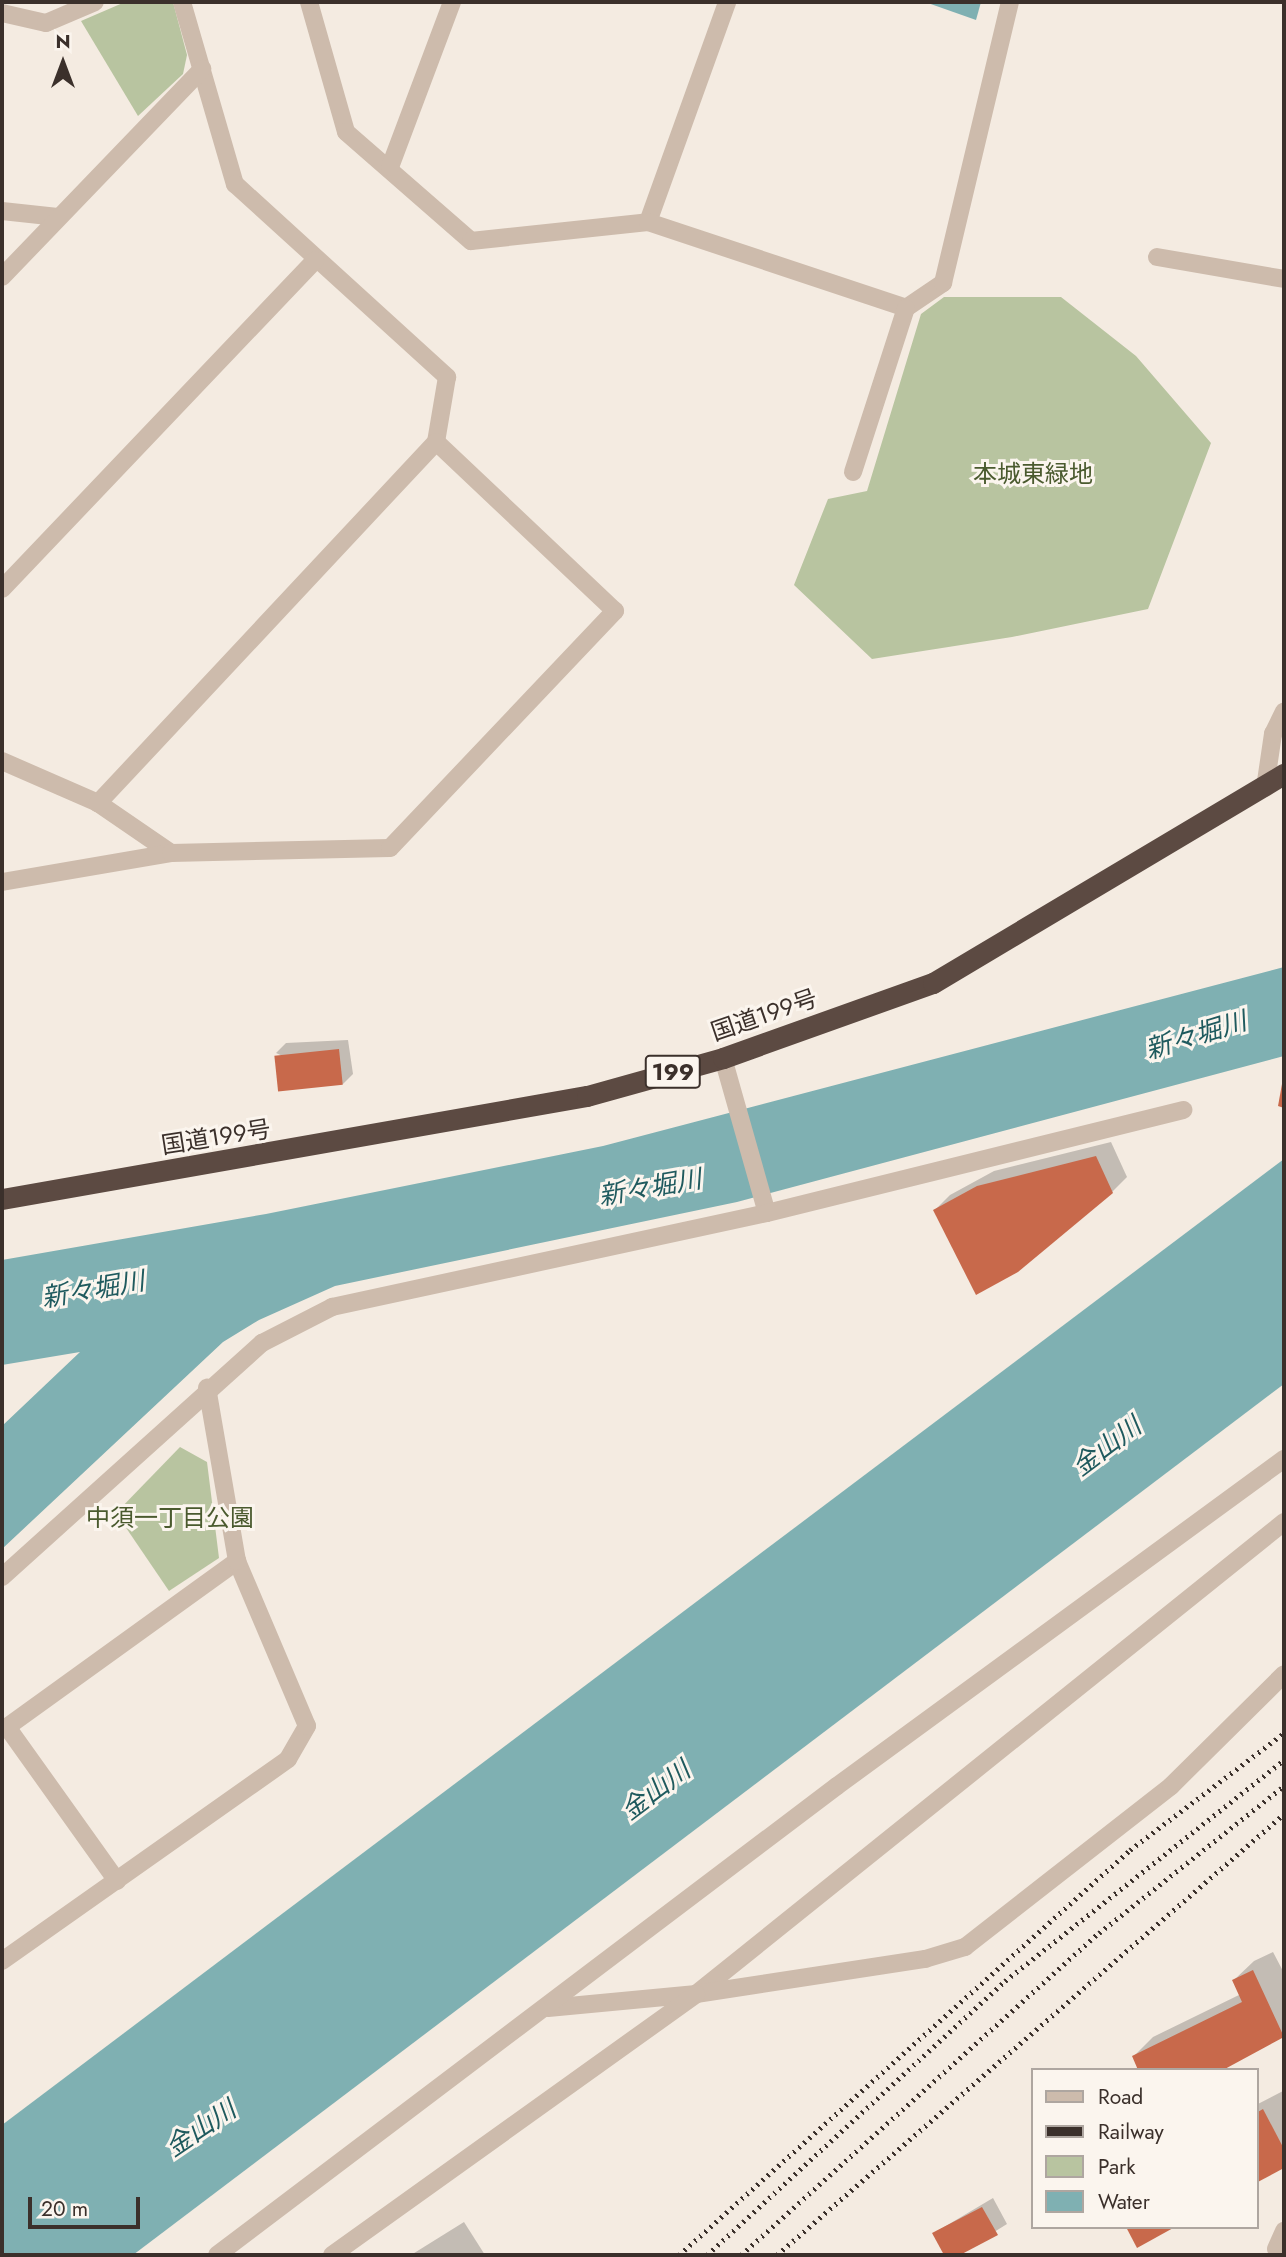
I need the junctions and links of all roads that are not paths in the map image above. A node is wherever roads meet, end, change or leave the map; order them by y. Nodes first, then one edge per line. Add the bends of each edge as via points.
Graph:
1 (95, 2) edge
2 (182, 2) edge
3 (309, 2) edge
4 (452, 2) edge
5 (727, 2) edge
6 (1010, 2) edge
7 (2, 13) edge
8 (202, 69) junction
9 (390, 167) junction
10 (2, 211) edge
11 (58, 217) junction
12 (648, 222) junction
13 (1157, 257) dead end
14 (315, 260) junction
15 (2, 276) edge
16 (1284, 279) edge
17 (906, 308) junction
18 (436, 442) junction
19 (853, 472) dead end
20 (2, 590) edge
21 (1284, 711) edge
22 (2, 761) edge
23 (1284, 774) edge
24 (1265, 788) junction
25 (98, 803) junction
26 (171, 853) junction
27 (2, 882) edge
28 (723, 1058) junction
29 (1182, 1110) dead end
30 (2, 1199) edge
31 (767, 1213) junction
32 (207, 1388) junction
33 (1284, 1459) edge
34 (1284, 1522) edge
35 (237, 1561) junction
36 (2, 1577) edge
37 (1284, 1674) edge
38 (117, 1881) junction
39 (2, 1961) edge
40 (696, 1994) junction
41 (548, 2008) junction
42 (1284, 2231) edge
43 (1276, 2249) dead end
44 (217, 2255) edge
45 (332, 2255) edge

1 - 7 street via 46,23
2 - 8 street
3 - 9 street via 346,132
4 - 9 street
5 - 12 street
6 - 17 street via 943,283
8 - 11 street
8 - 14 street via 235,184
9 - 12 street via 471,241
10 - 11 street
11 - 15 street
12 - 17 street
13 - 16 street
14 - 18 street via 447,377
14 - 20 street
17 - 19 street
18 - 25 street
18 - 26 street via 615,611 390,848
21 - 24 street via 1273,734
22 - 25 street
23 - 24 highway, 国道199号 / 199
24 - 28 highway, 国道199号 / 199 via 933,983
25 - 26 street
26 - 27 street
28 - 30 highway, 国道199号 / 199 via 587,1097
28 - 31 street
29 - 31 street
31 - 32 street via 332,1307 262,1343
32 - 35 street
32 - 36 street
33 - 41 street via 837,1786
34 - 40 street
35 - 38 street via 307,1726 288,1759
35 - 38 street via 7,1727
37 - 40 street via 1171,1786 965,1947 925,1959
38 - 39 street
40 - 41 street
40 - 45 street
41 - 44 street
42 - 43 street

